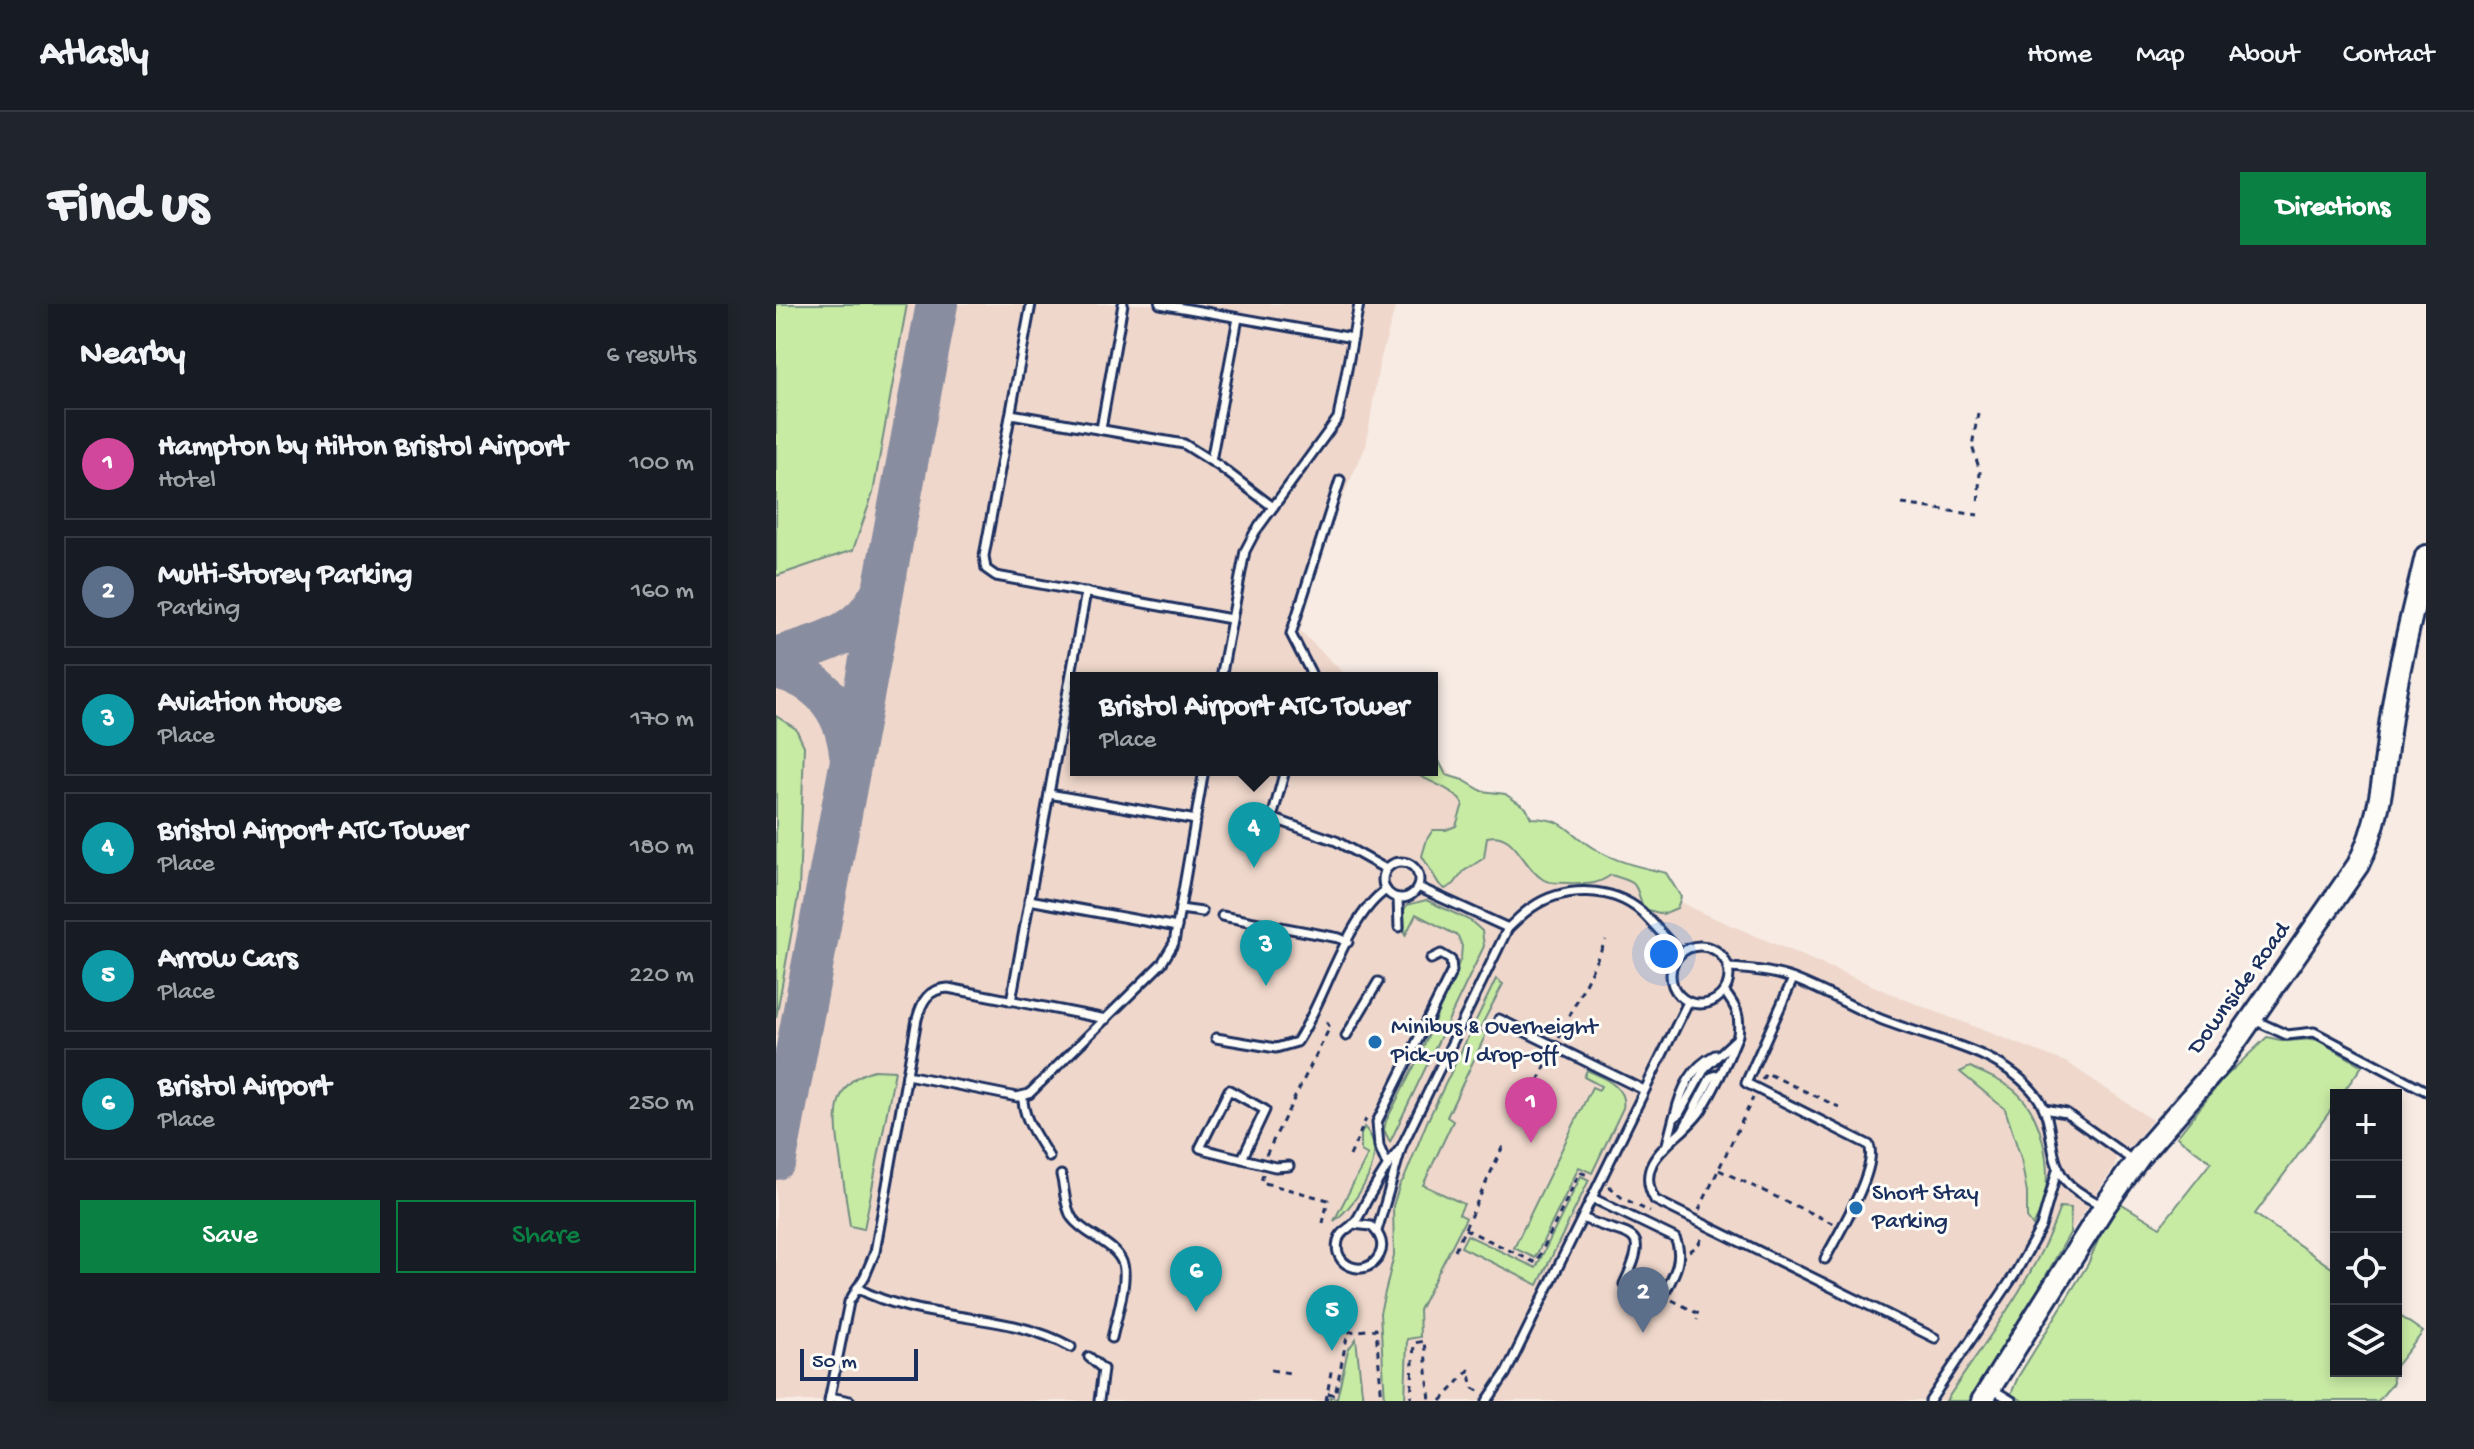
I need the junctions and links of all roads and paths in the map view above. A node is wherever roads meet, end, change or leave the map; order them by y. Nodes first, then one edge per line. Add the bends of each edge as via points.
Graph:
1 (1031, 304) edge
2 (1123, 304) edge
3 (1160, 304) edge
4 (1359, 304) edge
5 (1238, 318) junction
6 (1353, 338) junction
7 (1978, 413) dead end
8 (1011, 414) junction
9 (1101, 429) junction
10 (1211, 461) junction
11 (1340, 480) dead end
12 (1902, 504) dead end
13 (1273, 507) junction
14 (1978, 507) dead end
15 (1978, 515) dead end
16 (2426, 556) edge
17 (1086, 592) junction
18 (1231, 619) junction
19 (1074, 672) edge
20 (1222, 672) edge
21 (1310, 672) edge
22 (1070, 696) edge
23 (1203, 776) edge
24 (1283, 776) edge
25 (1049, 794) junction
26 (1196, 820) junction
27 (1386, 869) junction
28 (1418, 887) junction
29 (1386, 890) junction
30 (1398, 898) junction
31 (1029, 900) junction
32 (1180, 909) junction
33 (1202, 912) dead end
34 (1222, 916) dead end
35 (1177, 927) junction
36 (1399, 927) dead end
37 (1508, 928) junction
38 (1606, 940) dead end
39 (1348, 942) junction
40 (1680, 953) junction
41 (1431, 959) dead end
42 (1728, 968) junction
43 (1793, 979) junction
44 (1378, 982) dead end
45 (1724, 991) junction
46 (1011, 1001) junction
47 (1688, 1002) junction
48 (1106, 1019) junction
49 (1324, 1019) dead end
50 (1499, 1019) dead end
51 (2252, 1019) junction
52 (1738, 1035) junction
53 (1346, 1036) dead end
54 (1216, 1038) dead end
55 (1555, 1046) junction
56 (907, 1075) junction
57 (1538, 1081) dead end
58 (1758, 1089) junction
59 (1644, 1090) junction
60 (2426, 1091) edge
61 (1023, 1096) junction
62 (1839, 1107) dead end
63 (2045, 1109) junction
64 (1667, 1144) junction
65 (1402, 1146) junction
66 (1503, 1146) dead end
67 (1049, 1157) dead end
68 (1242, 1159) junction
69 (2136, 1162) junction
70 (1264, 1165) junction
71 (1387, 1165) junction
72 (1289, 1166) dead end
73 (2058, 1167) junction
74 (1719, 1170) junction
75 (1061, 1175) dead end
76 (1590, 1176) dead end
77 (1592, 1198) junction
78 (2104, 1207) junction
79 (1583, 1218) junction
80 (1694, 1221) junction
81 (1323, 1223) dead end
82 (1353, 1224) junction
83 (1841, 1228) junction
84 (1465, 1229) junction
85 (1377, 1231) junction
86 (1455, 1250) dead end
87 (1689, 1251) dead end
88 (1825, 1259) dead end
89 (1624, 1284) dead end
90 (857, 1288) junction
91 (1660, 1302) dead end
92 (1112, 1338) dead end
93 (1935, 1338) dead end
94 (1071, 1347) dead end
95 (1089, 1357) dead end
96 (1332, 1366) dead end
97 (1271, 1370) dead end
98 (1290, 1373) dead end
99 (1480, 1392) dead end
100 (1328, 1393) junction
101 (1986, 1394) edge
102 (830, 1399) edge
103 (850, 1401) edge
104 (1099, 1401) edge
105 (1326, 1401) edge
106 (1382, 1401) edge
107 (1411, 1401) edge
108 (1430, 1401) edge
109 (1441, 1401) edge
110 (1487, 1401) edge
111 (1930, 1401) edge
112 (2012, 1401) edge

1 - 8 lane
2 - 9 lane
3 - 5 lane
4 - 6 lane
5 - 6 lane
5 - 10 lane
6 - 13 lane via 1338,418
7 - 14 path via 1972,446 1980,471
8 - 9 lane
8 - 17 lane via 984,556 986,569 996,576
9 - 10 lane via 1184,444
10 - 13 lane
11 - 21 lane via 1291,634
12 - 15 path
13 - 18 lane via 1245,551
16 - 51 street, Downside Road via 2394,697 2372,836 2358,865
17 - 18 lane
17 - 19 lane
18 - 20 lane
22 - 25 lane
23 - 26 lane
24 - 27 lane via 1272,818 1336,841
25 - 26 lane
25 - 31 lane
26 - 32 lane
27 - 28 lane via 1396,862 1413,865
27 - 29 lane
28 - 30 lane via 1410,896
28 - 37 lane
29 - 30 lane
29 - 39 lane via 1375,897
30 - 36 lane
31 - 35 lane
31 - 46 lane
32 - 33 lane
32 - 35 lane
34 - 39 lane
35 - 48 lane via 1169,954
37 - 40 lane via 1533,906 1566,893 1596,892 1620,898 1640,911
37 - 65 lane
38 - 55 path
39 - 54 lane via 1297,1042 1276,1048
40 - 42 lane via 1695,946 1712,948
40 - 47 lane via 1671,967 1671,984
41 - 71 lane via 1441,954 1451,960 1452,971 1377,1122
42 - 43 lane
42 - 45 lane
43 - 58 lane via 1746,1083
43 - 63 lane via 1876,1017 1982,1055 2025,1082
44 - 53 lane
45 - 47 lane via 1704,1004
45 - 52 lane via 1738,1009
46 - 48 lane
46 - 56 lane via 948,988 931,992 917,1019
47 - 59 lane
48 - 61 lane
49 - 70 path via 1330,1027
50 - 55 lane
51 - 60 lane via 2287,1035 2314,1032
51 - 69 street, Downside Road
52 - 64 lane via 1704,1107 1691,1126
52 - 64 lane via 1705,1068 1674,1117
55 - 57 path
55 - 59 lane
56 - 61 lane
56 - 90 lane via 875,1252
58 - 62 path via 1766,1073
58 - 74 path
58 - 83 lane via 1869,1145 1871,1163
59 - 77 lane
61 - 67 lane via 1027,1120
63 - 69 lane via 2066,1113
63 - 73 lane
64 - 80 lane via 1648,1174 1648,1189 1655,1200
65 - 71 lane
65 - 85 lane
66 - 84 path
68 - 68 lane via 1200,1148 1229,1090 1265,1110
68 - 70 lane
69 - 78 street, Downside Road
70 - 72 lane
70 - 81 path via 1261,1182 1328,1200
71 - 82 lane
73 - 78 lane via 2077,1191
73 - 111 lane via 2041,1227
74 - 80 path
74 - 83 path
75 - 92 lane via 1071,1216 1117,1253 1123,1264
76 - 84 path via 1580,1172 1536,1263
77 - 79 lane
77 - 91 lane via 1675,1238 1678,1264
78 - 101 street, Downside Road
79 - 89 lane via 1636,1241 1639,1249
79 - 110 lane
80 - 87 path via 1690,1228 1702,1238
80 - 93 lane
82 - 85 lane
82 - 85 lane via 1340,1235 1337,1248 1342,1260 1356,1268 1369,1266 1381,1254
83 - 88 lane
84 - 86 path
90 - 94 lane via 890,1303 1041,1332
90 - 102 lane via 846,1313
95 - 104 lane via 1103,1369
96 - 100 path
97 - 98 path
99 - 109 path via 1473,1388 1469,1370
100 - 105 path
100 - 106 path via 1335,1395 1348,1332 1376,1329
101 - 112 lane
102 - 103 lane
107 - 108 path via 1414,1343 1424,1341

